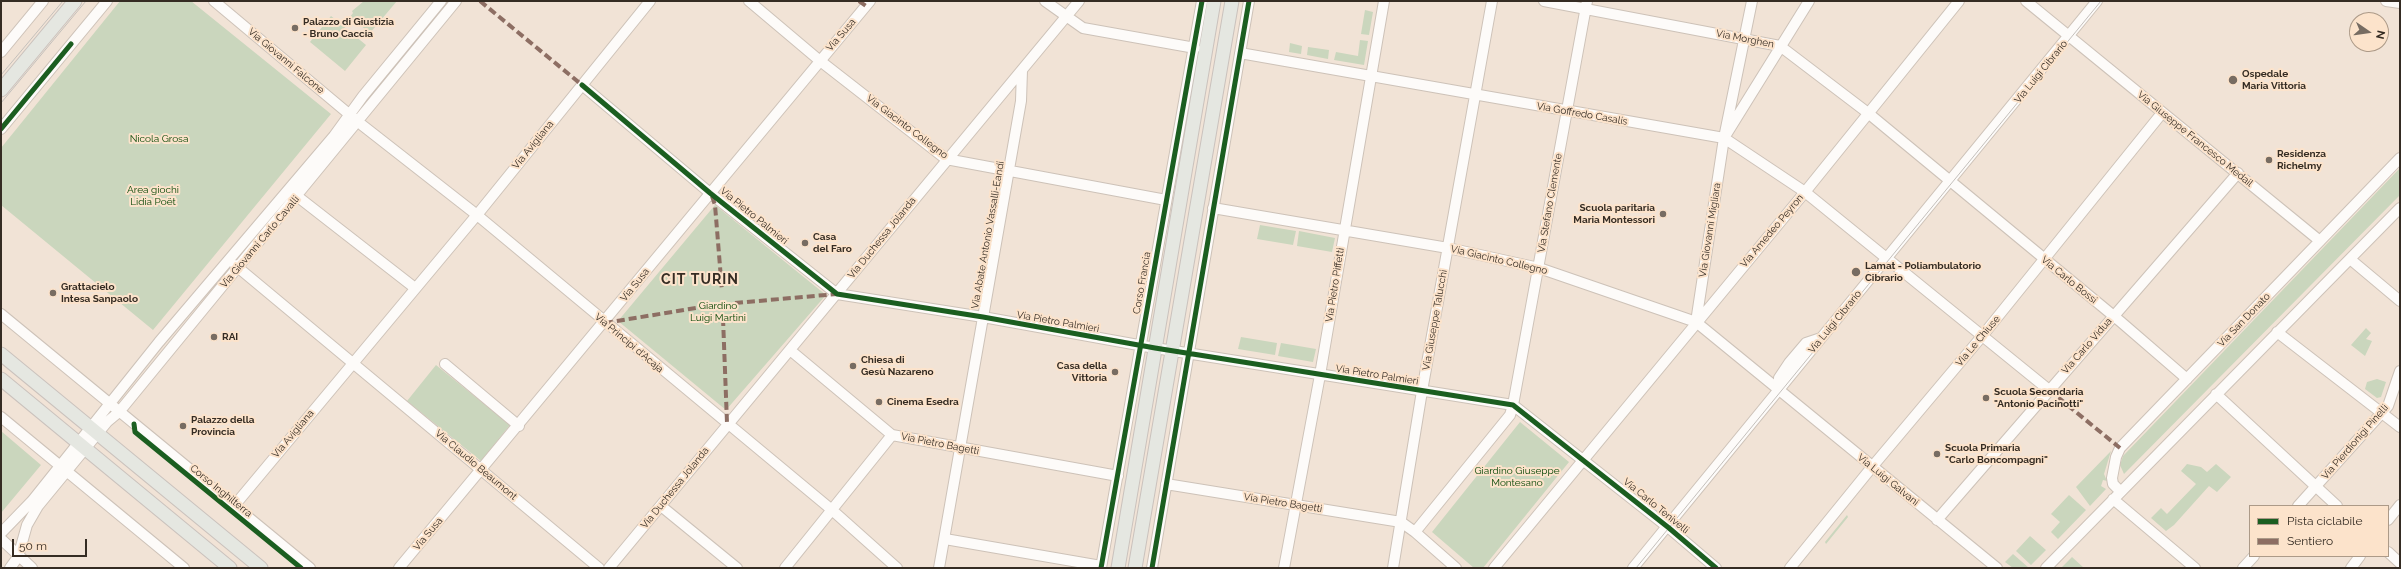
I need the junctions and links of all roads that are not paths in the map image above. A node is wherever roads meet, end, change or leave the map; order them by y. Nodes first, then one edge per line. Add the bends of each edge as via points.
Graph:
1 (43, 1) edge
2 (75, 1) edge
3 (107, 1) edge
4 (214, 1) edge
5 (441, 1) edge
6 (456, 1) edge
7 (650, 1) edge
8 (749, 1) edge
9 (870, 1) edge
10 (1045, 1) edge
11 (1079, 1) edge
12 (1202, 1) edge
13 (1214, 1) edge
14 (1232, 1) edge
15 (1249, 1) edge
16 (1384, 1) edge
17 (1492, 1) edge
18 (1544, 1) edge
19 (1752, 1) edge
20 (1809, 1) edge
21 (1959, 1) edge
22 (2026, 1) edge
23 (2097, 1) edge
24 (2386, 1) edge
25 (2400, 3) edge
26 (1586, 5) edge
27 (1065, 17) junction
28 (2069, 36) junction
29 (1743, 38) junction
30 (1780, 46) junction
31 (1195, 48) junction
32 (1, 52) edge
33 (1240, 53) junction
34 (820, 60) junction
35 (1022, 70) junction
36 (1371, 77) junction
37 (582, 85) junction
38 (1, 90) edge
39 (1476, 96) junction
40 (1566, 111) junction
41 (1868, 113) junction
42 (2162, 113) junction
43 (350, 115) junction
44 (358, 122) junction
45 (1, 129) edge
46 (1724, 138) junction
47 (2400, 158) edge
48 (946, 159) junction
49 (1009, 170) junction
50 (2238, 173) junction
51 (1950, 182) junction
52 (288, 189) junction
53 (1805, 192) junction
54 (710, 193) junction
55 (297, 197) junction
56 (1166, 200) junction
57 (1213, 208) junction
58 (2400, 208) edge
59 (477, 215) junction
60 (1344, 230) junction
61 (2320, 241) junction
62 (1448, 248) junction
63 (1888, 258) junction
64 (2350, 259) junction
65 (228, 260) junction
66 (2045, 260) junction
67 (239, 268) junction
68 (1539, 268) junction
69 (415, 288) junction
70 (837, 294) junction
71 (2400, 301) edge
72 (1, 314) edge
73 (2114, 316) junction
74 (983, 317) junction
75 (1696, 322) junction
76 (604, 323) junction
77 (2277, 332) junction
78 (1983, 335) junction
79 (1141, 346) junction
80 (1155, 348) junction
81 (790, 350) junction
82 (1172, 351) junction
83 (1, 354) edge
84 (1188, 354) junction
85 (352, 363) junction
86 (445, 364) dead end
87 (2400, 371) edge
88 (1320, 375) junction
89 (1, 379) edge
90 (2187, 379) junction
91 (1780, 390) junction
92 (2049, 390) junction
93 (1422, 391) junction
94 (2216, 394) junction
95 (109, 404) junction
96 (1513, 405) junction
97 (120, 412) junction
98 (2382, 413) junction
99 (1, 417) edge
100 (727, 423) junction
101 (519, 426) junction
102 (2400, 427) edge
103 (94, 430) junction
104 (892, 435) junction
105 (81, 445) junction
106 (961, 449) junction
107 (1584, 460) junction
108 (59, 464) junction
109 (1872, 467) junction
110 (67, 471) junction
111 (482, 471) junction
112 (1118, 476) junction
113 (1166, 484) junction
114 (2316, 486) junction
115 (2120, 491) junction
116 (2113, 499) junction
117 (1296, 505) junction
118 (2299, 505) edge
119 (2336, 505) edge
120 (2400, 505) edge
121 (234, 506) junction
122 (661, 506) junction
123 (832, 510) junction
124 (2389, 519) edge
125 (1937, 520) junction
126 (1401, 522) junction
127 (1667, 526) junction
128 (1415, 532) junction
129 (1, 533) edge
130 (1, 539) edge
131 (945, 539) junction
132 (2389, 553) edge
133 (18, 556) junction
134 (2253, 557) edge
135 (2359, 557) edge
136 (2400, 563) edge
137 (1101, 567) edge
138 (10, 568) edge
139 (32, 568) edge
140 (184, 568) edge
141 (230, 568) edge
142 (261, 568) edge
143 (310, 568) edge
144 (399, 568) edge
145 (599, 568) edge
146 (609, 568) edge
147 (737, 568) edge
148 (785, 568) edge
149 (898, 568) edge
150 (939, 568) edge
151 (1118, 568) edge
152 (1135, 568) edge
153 (1152, 568) edge
154 (1284, 568) edge
155 (1393, 568) edge
156 (1456, 568) edge
157 (1494, 568) edge
158 (1633, 568) edge
159 (1716, 568) edge
160 (1790, 568) edge
161 (1997, 568) edge
162 (2046, 568) edge
163 (2195, 568) edge
164 (2243, 568) edge
165 (2351, 568) edge

1 - 32 street
2 - 38 main road
3 - 45 street
4 - 43 street, Via Giovanni Falcone
5 - 43 street, Via Giovanni Carlo Cavalli
6 - 44 street, Via Giovanni Carlo Cavalli
7 - 37 street, Via Avigliana
8 - 34 street, Via Giacinto Collegno
9 - 34 street, Via Susa
10 - 27 street
11 - 27 street, Via Duchessa Jolanda
12 - 31 street, Corso Francia
13 - 80 main road
14 - 82 main road
15 - 33 street
16 - 36 street, Via Pietro Piffetti
17 - 39 street, Via Giuseppe Talucchi
18 - 26 street, Via Morghen
19 - 29 street
20 - 30 street
21 - 41 street, Via Amedeo Peyron
22 - 28 street, Via Giuseppe Francesco Medail
23 - 28 street, Via Luigi Cibrario
24 - 25 street
26 - 29 street, Via Morghen
26 - 40 street, Via Stefano Clemente
27 - 31 street via 1083,28
27 - 35 street, Via Duchessa Jolanda
28 - 42 street, Via Giuseppe Francesco Medail
28 - 51 street, Via Luigi Cibrario
29 - 30 street, Via Morghen
29 - 46 street, Via Giovanni Migliara
30 - 41 street, Via Morghen
30 - 46 street
31 - 56 street, Corso Francia
33 - 36 street, Via Goffredo Casalis
33 - 57 street
34 - 48 street, Via Giacinto Collegno
34 - 54 street, Via Susa
35 - 48 street, Via Duchessa Jolanda
35 - 49 street, Via Abate Antonio Vassalli-Eandi via 1021,101
36 - 39 street, Via Goffredo Casalis
36 - 60 street, Via Pietro Piffetti
37 - 54 street, Via Pietro Palmieri
37 - 59 street, Via Avigliana
39 - 40 street, Via Goffredo Casalis
39 - 62 street, Via Giuseppe Talucchi
40 - 46 street, Via Goffredo Casalis
40 - 68 street, Via Stefano Clemente
41 - 51 street, Via Morghen
41 - 53 street, Via Amedeo Peyron
42 - 50 street, Via Giuseppe Francesco Medail
42 - 66 street, Via Le Chiuse
43 - 44 street, Via Giovanni Falcone
43 - 52 street, Via Giovanni Carlo Cavalli
44 - 55 street, Via Giovanni Carlo Cavalli
44 - 59 street, Via Principi d'Acaja
46 - 53 street, Via Goffredo Casalis
46 - 75 street, Via Giovanni Migliara
47 - 61 street, Via San Donato
48 - 49 street, Via Giacinto Collegno
48 - 70 street, Via Duchessa Jolanda
49 - 56 street, Via Giacinto Collegno
49 - 74 street, Via Abate Antonio Vassalli-Eandi
50 - 61 street, Via Giuseppe Francesco Medail
50 - 73 street, Via Carlo Vidua
51 - 63 street, Via Luigi Cibrario
51 - 66 street, Via Carlo Bossi
52 - 55 street
52 - 65 street, Via Giovanni Carlo Cavalli
53 - 63 street, Via Goffredo Casalis
53 - 75 street, Via Amedeo Peyron
54 - 70 street, Via Pietro Palmieri
54 - 76 street, Via Susa
55 - 67 street, Via Giovanni Carlo Cavalli
55 - 69 street
56 - 79 street, Corso Francia
57 - 60 street, Via Giacinto Collegno
57 - 84 street
58 - 64 street
59 - 69 street, Via Avigliana
59 - 76 street, Via Principi d'Acaja
60 - 62 street, Via Giacinto Collegno
60 - 88 street, Via Pietro Piffetti
61 - 90 street, Via San Donato
62 - 68 street, Via Giacinto Collegno
62 - 93 street, Via Giuseppe Talucchi
63 - 78 street, Via Goffredo Casalis
63 - 91 street, Via Luigi Cibrario via 1822,338 1806,343 1789,362 1780,378
64 - 71 street
64 - 77 street
65 - 67 street
65 - 95 street, Via Giovanni Carlo Cavalli
66 - 73 street, Via Carlo Bossi
66 - 78 street, Via Le Chiuse
67 - 85 street
67 - 97 street, Via Giovanni Carlo Cavalli
68 - 75 street, Via Giacinto Collegno
68 - 96 street, Via Stefano Clemente
69 - 85 street, Via Avigliana
70 - 74 street, Via Pietro Palmieri
70 - 81 street, Via Duchessa Jolanda
72 - 95 street, Corso Inghilterra
73 - 90 street, Via Carlo Bossi
73 - 92 street, Via Carlo Vidua
74 - 79 street, Via Pietro Palmieri
74 - 106 street, Via Abate Antonio Vassalli-Eandi
75 - 91 street, Via Giacinto Collegno
75 - 107 street, Via Amedeo Peyron
76 - 100 street, Via Principi d'Acaja
76 - 101 street, Via Susa
77 - 94 street
77 - 98 street
78 - 92 street, Via Goffredo Casalis
78 - 109 street, Via Le Chiuse
79 - 80 street, Via Pietro Palmieri
79 - 112 street, Corso Francia
80 - 82 street, Via Pietro Palmieri
80 - 151 main road
81 - 100 street, Via Duchessa Jolanda
81 - 104 street, Via Pietro Bagetti
82 - 84 street, Via Pietro Palmieri
82 - 152 main road
83 - 103 main road
84 - 88 street, Via Pietro Palmieri
84 - 113 street
85 - 111 street, Via Claudio Beaumont
85 - 121 street, Via Avigliana
86 - 101 street
87 - 98 street, Via Pierdionigi Pinelli via 2388,406
88 - 93 street, Via Pietro Palmieri
88 - 117 street, Via Pietro Piffetti
89 - 105 main road
90 - 115 street, Via San Donato via 2120,448 2112,478 2113,484
91 - 109 street, Via Luigi Galvani
91 - 127 street
92 - 125 street, Via Carlo Vidua
93 - 96 street, Via Pietro Palmieri
93 - 126 street, Via Giuseppe Talucchi
94 - 114 street
94 - 115 street
95 - 97 street, Corso Inghilterra
95 - 103 street, Via Giovanni Carlo Cavalli
96 - 107 street, Via Pietro Palmieri
96 - 128 street, Via Stefano Clemente via 1510,415
97 - 103 street, Via Giovanni Carlo Cavalli
97 - 121 street, Corso Inghilterra
98 - 102 street
98 - 114 street, Via Pierdionigi Pinelli
99 - 108 street
100 - 122 street, Via Duchessa Jolanda
100 - 123 street, Via Principi d'Acaja
101 - 111 street, Via Susa
103 - 105 street, Via Giovanni Carlo Cavalli
103 - 142 main road
104 - 106 street, Via Pietro Bagetti
104 - 123 street
105 - 108 street, Via Giovanni Carlo Cavalli
105 - 110 street, Via Giovanni Carlo Cavalli
105 - 141 main road
106 - 112 street, Via Pietro Bagetti
106 - 131 street, Via Abate Antonio Vassalli-Eandi
107 - 127 street, Via Carlo Tenivelli
107 - 157 street, Via Amedeo Peyron
108 - 110 street
108 - 129 street, Via Giovanni Carlo Cavalli via 32,501
109 - 125 street, Via Luigi Galvani
109 - 160 street, Via Le Chiuse
110 - 133 street, Via Giovanni Carlo Cavalli via 30,519
110 - 140 street
111 - 144 street, Via Susa
111 - 145 street, Via Claudio Beaumont
112 - 137 street, Corso Francia
113 - 117 street, Via Pietro Bagetti
113 - 153 street
114 - 118 street, Via Pierdionigi Pinelli
114 - 119 street
115 - 116 street
116 - 162 street
116 - 163 street
117 - 126 street, Via Pietro Bagetti
117 - 154 street, Via Pietro Piffetti
120 - 124 street
121 - 143 street, Corso Inghilterra
122 - 146 street, Via Duchessa Jolanda
122 - 147 street
123 - 148 street
123 - 149 street, Via Principi d'Acaja
125 - 161 street, Via Luigi Galvani
126 - 128 street
126 - 155 street, Via Giuseppe Talucchi
127 - 158 street
127 - 159 street, Via Carlo Tenivelli
128 - 156 street
130 - 133 street
131 - 137 street
131 - 150 street, Via Abate Antonio Vassalli-Eandi
132 - 136 street
133 - 138 street, Via Giovanni Carlo Cavalli
133 - 139 street
134 - 164 street
135 - 165 street

